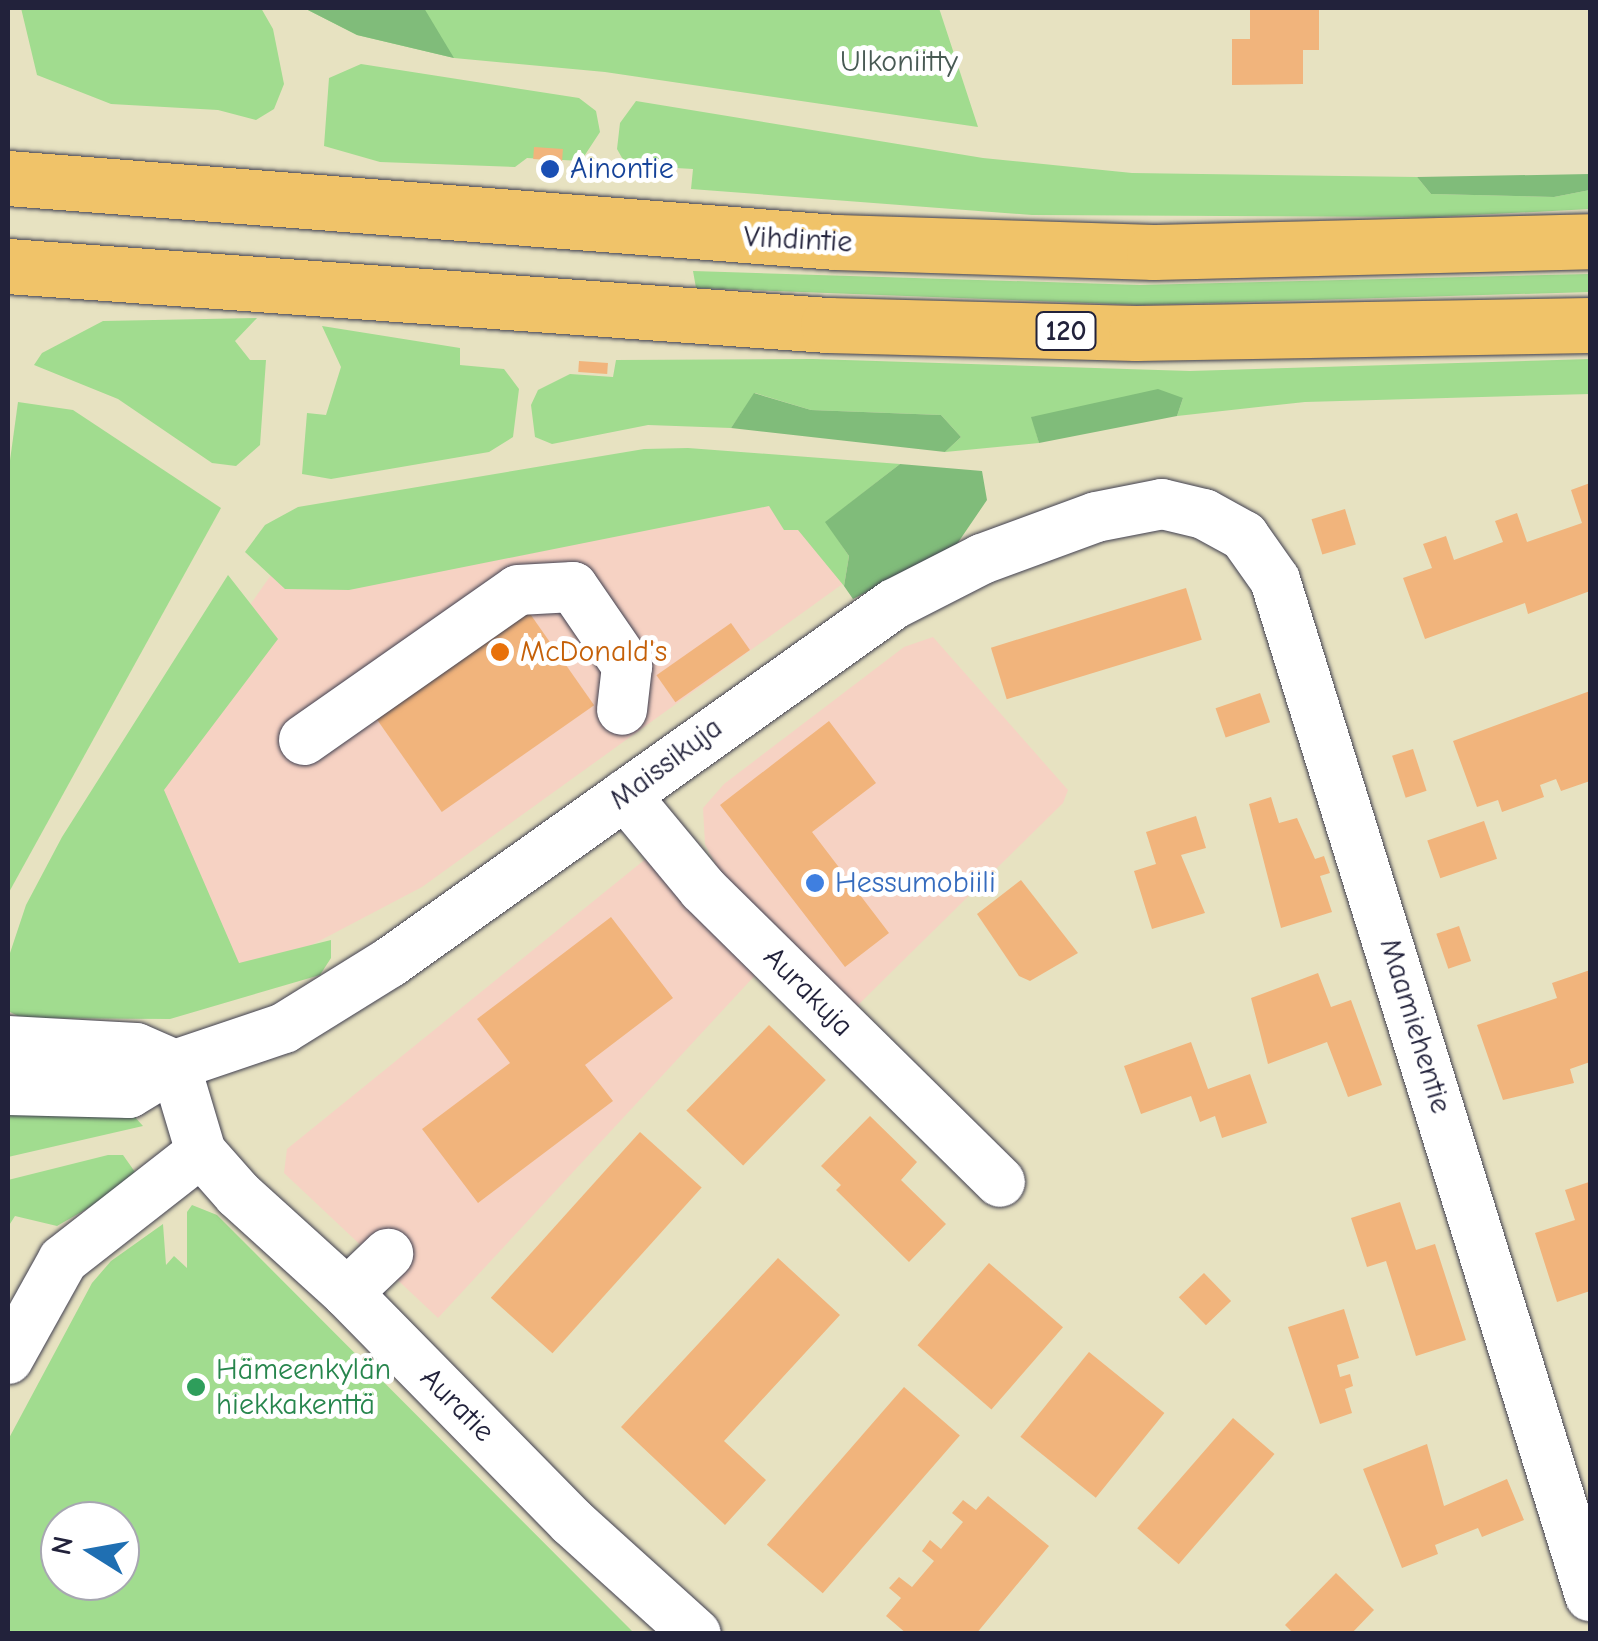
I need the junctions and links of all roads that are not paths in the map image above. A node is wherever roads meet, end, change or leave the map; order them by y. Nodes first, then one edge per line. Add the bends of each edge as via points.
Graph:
1 (8, 178) edge
2 (1590, 241) edge
3 (8, 266) edge
4 (1590, 325) edge
5 (1176, 505) joint
6 (622, 710) dead end
7 (304, 740) dead end
8 (625, 794) junction
9 (8, 1040) edge
10 (175, 1065) junction
11 (8, 1090) edge
12 (201, 1152) junction
13 (1000, 1182) dead end
14 (388, 1254) dead end
15 (347, 1294) junction
16 (8, 1359) edge
17 (1590, 1596) edge
18 (696, 1634) edge

1 - 2 main road, Vihdintie via 836,242 1154,252
3 - 4 main road, 120 via 828,325 1136,333
5 - 8 street, Maissikuja via 1096,517 982,559 894,604
5 - 17 street, Maamiehentie via 1244,536 1274,580
6 - 7 street via 627,666 573,587 518,590
8 - 10 street, Maissikuja via 389,963 284,1028
8 - 13 street, Aurakuja via 704,888
9 - 10 street via 136,1048
10 - 11 street, Maissikuja via 129,1093
10 - 12 street, Auratie
12 - 15 street, Auratie
12 - 16 street via 63,1260
14 - 15 street
15 - 18 street, Auratie via 572,1522

